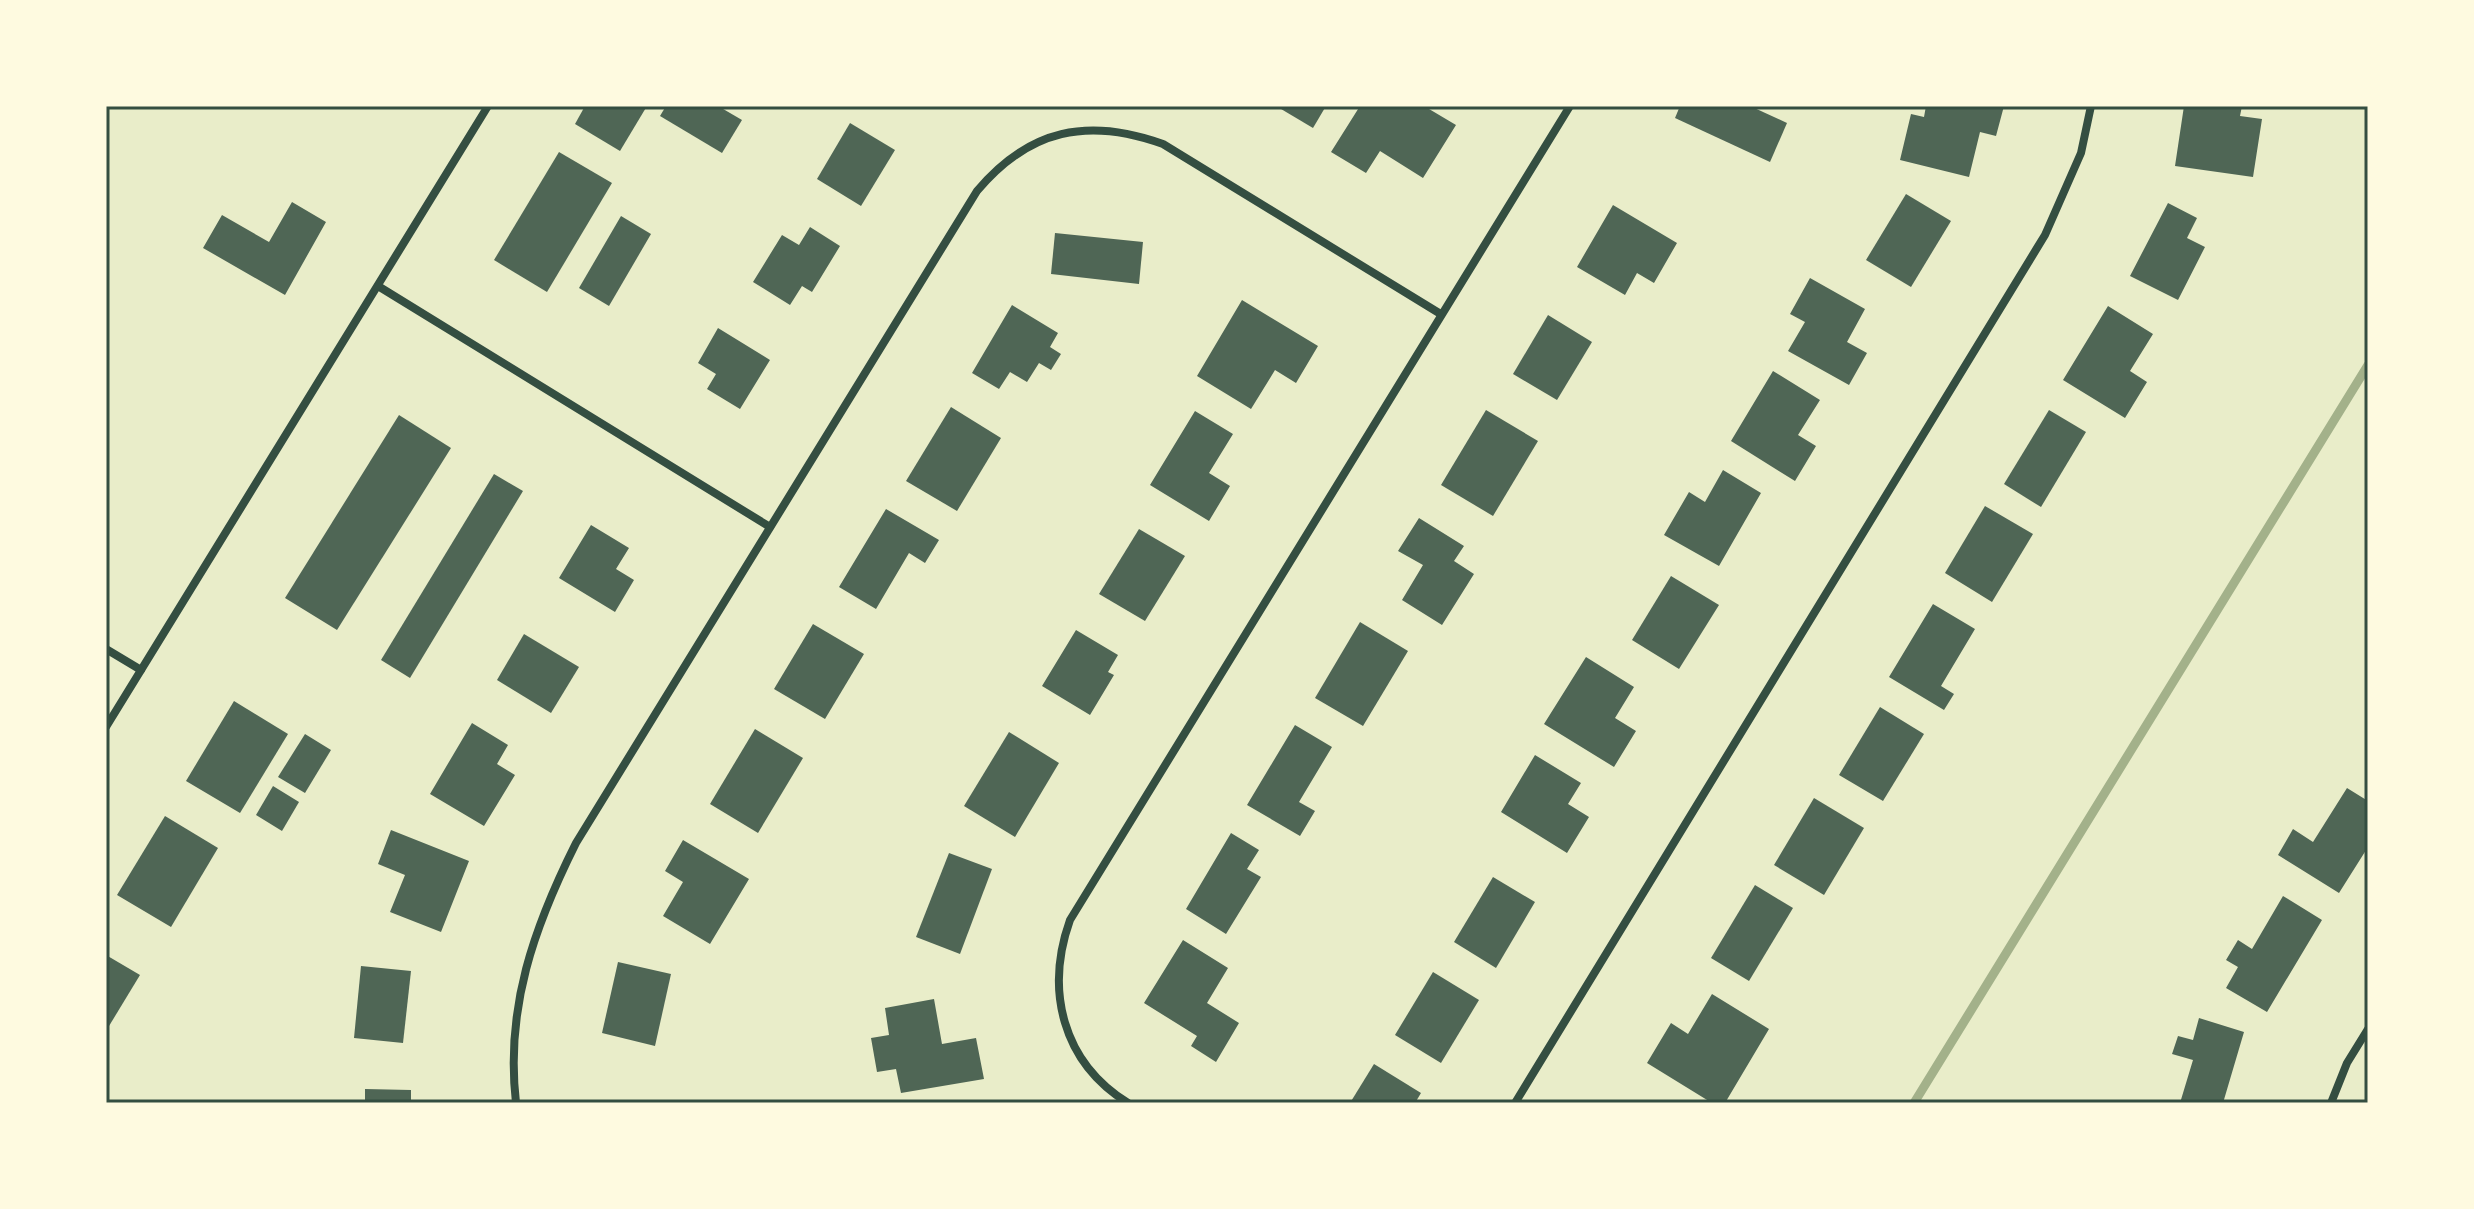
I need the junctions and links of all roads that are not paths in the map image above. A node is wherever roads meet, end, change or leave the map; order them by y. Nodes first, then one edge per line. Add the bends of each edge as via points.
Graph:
1 (488, 106) edge
2 (1570, 106) edge
3 (2091, 106) edge
4 (378, 286) junction
5 (1439, 313) junction
6 (770, 527) junction
7 (106, 649) edge
8 (141, 670) junction
9 (106, 727) edge
10 (2368, 1029) edge
11 (516, 1103) edge
12 (1128, 1103) edge
13 (1515, 1103) edge
14 (2331, 1103) edge

1 - 4 street
2 - 5 street
3 - 13 street via 2081,153 2045,235
4 - 6 street
4 - 8 street
5 - 6 street via 1163,144 1096,129 1050,136 1009,158 977,191
5 - 12 street via 1070,920 1058,967 1061,1016 1081,1060
6 - 11 street via 576,843 546,904 519,990
7 - 8 street
8 - 9 street
10 - 14 street

